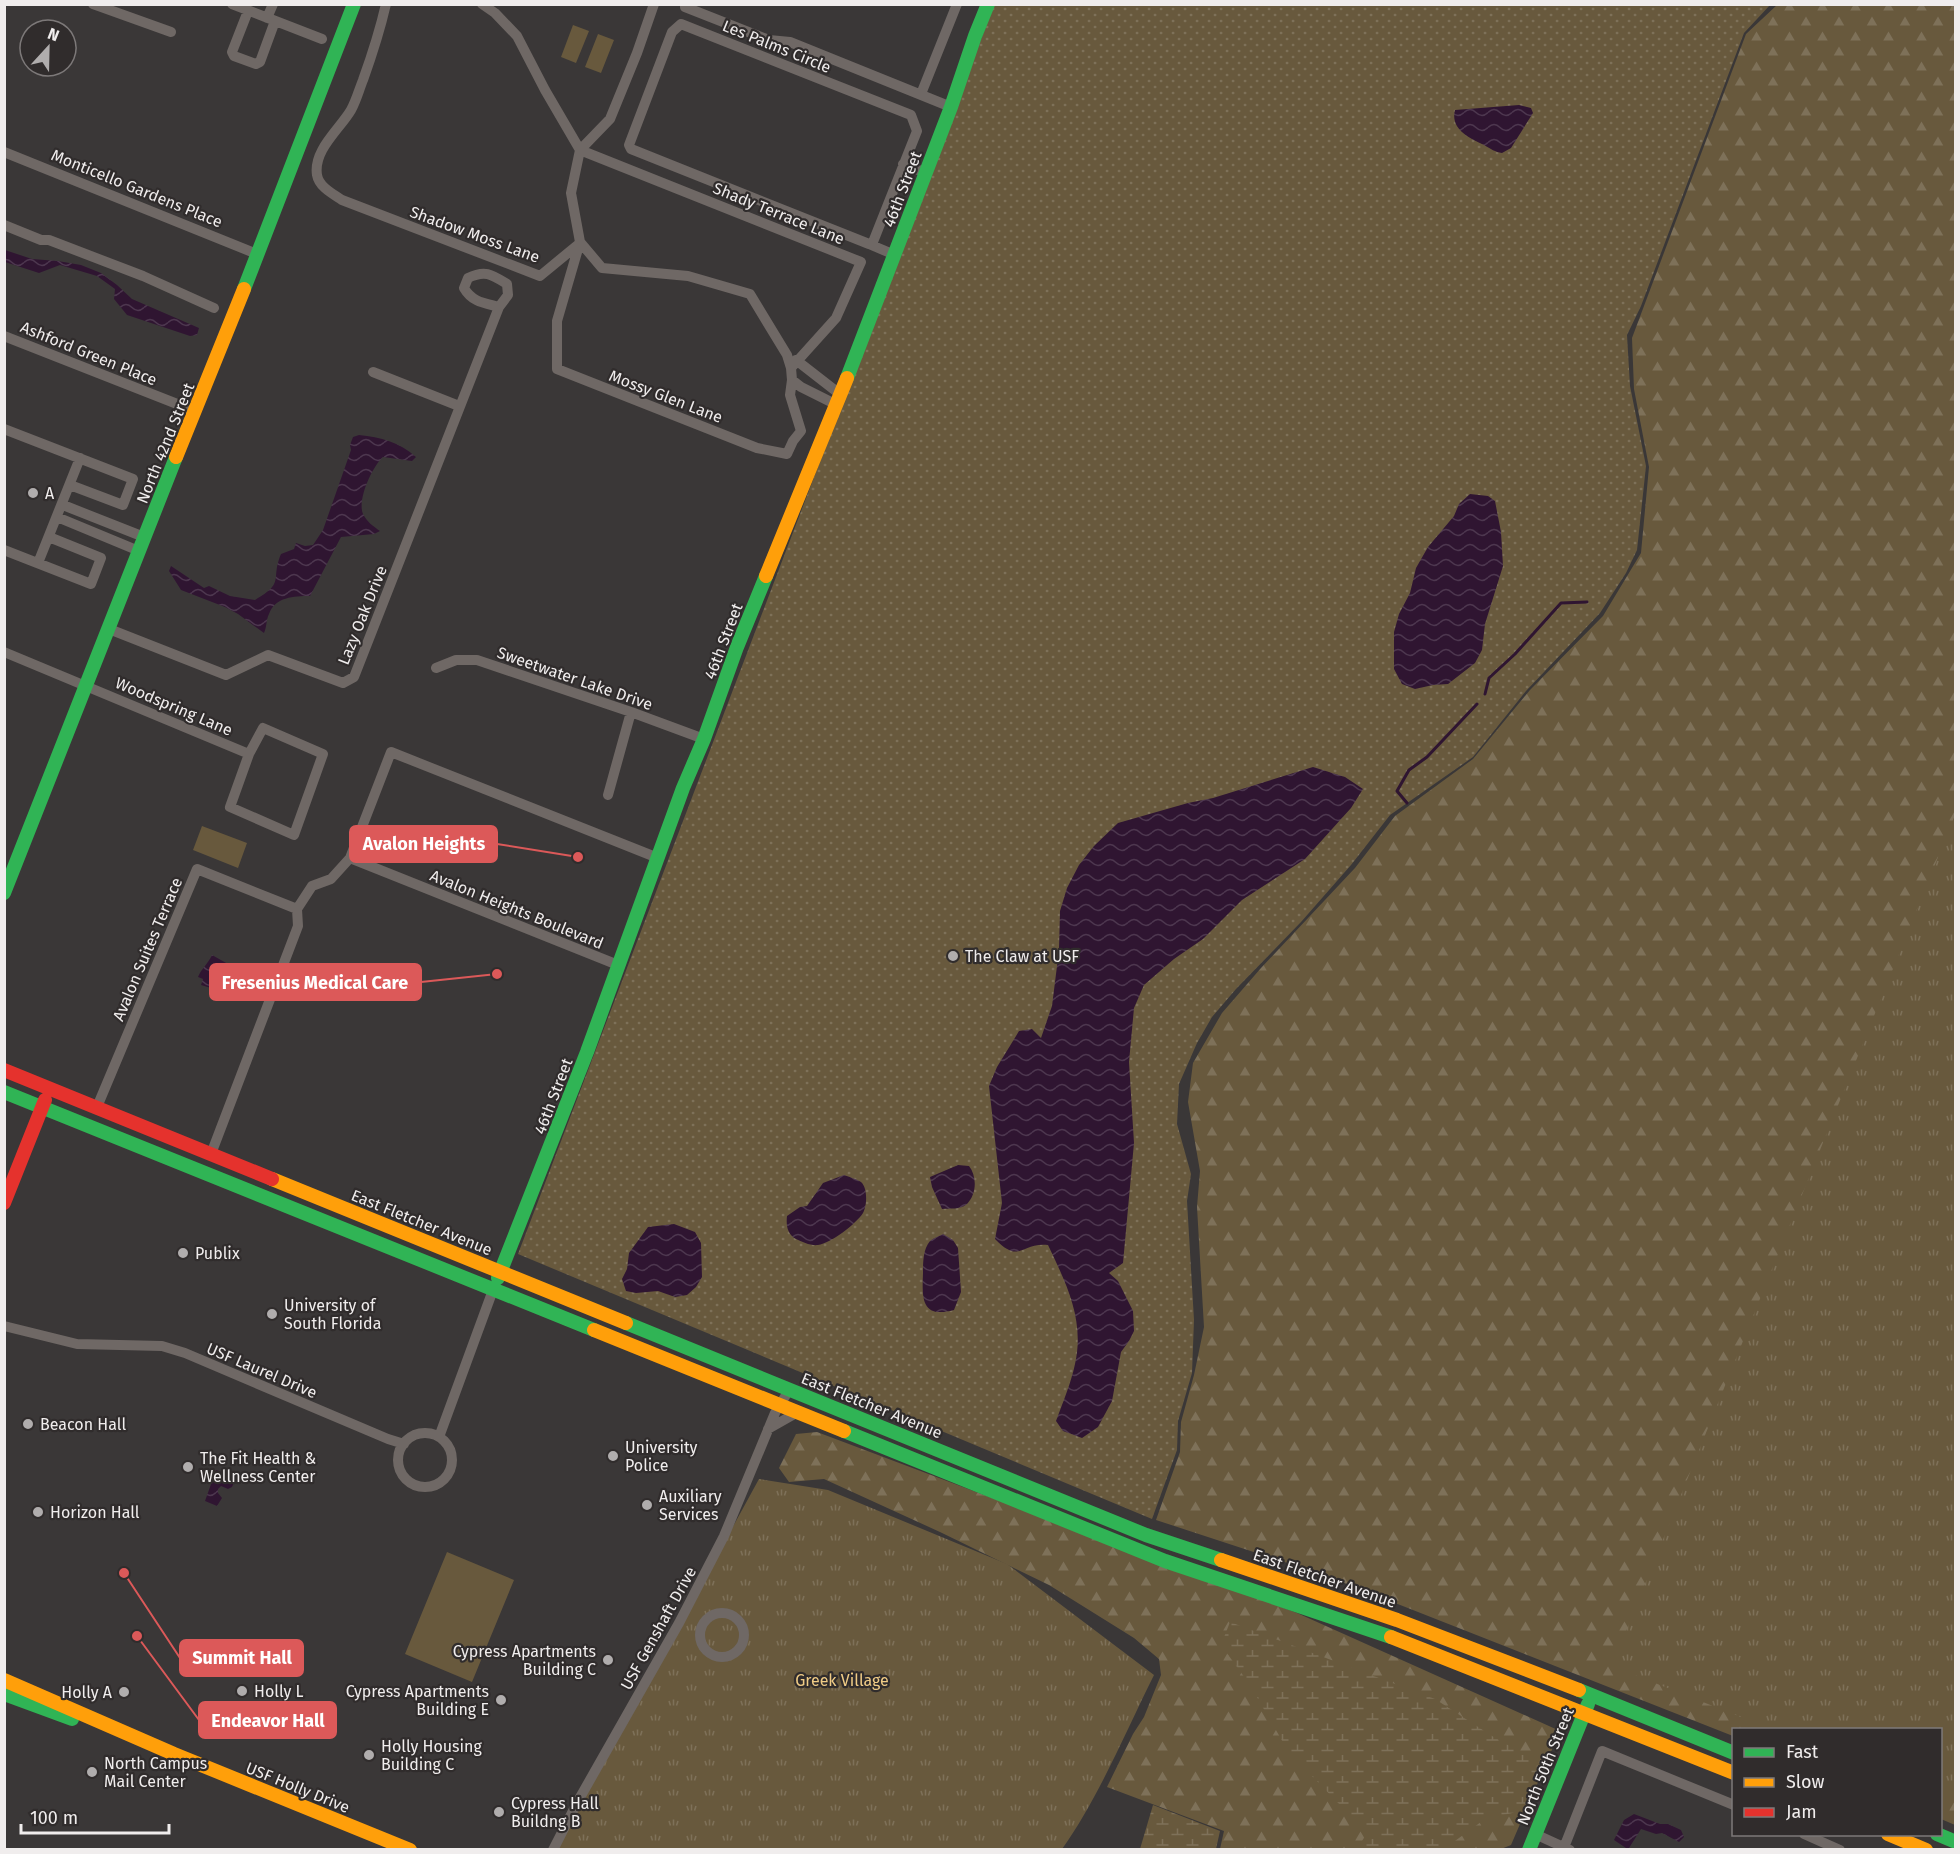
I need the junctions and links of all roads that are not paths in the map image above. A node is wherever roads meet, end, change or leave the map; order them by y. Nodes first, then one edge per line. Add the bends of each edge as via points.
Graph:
1 (93, 4) edge
2 (232, 4) edge
3 (273, 4) edge
4 (354, 4) edge
5 (386, 4) edge
6 (482, 4) edge
7 (654, 4) edge
8 (957, 4) edge
9 (988, 4) edge
10 (685, 6) edge
11 (248, 11) junction
12 (271, 20) junction
13 (681, 24) junction
14 (171, 32) dead end
15 (322, 39) dead end
16 (921, 94) junction
17 (951, 107) junction
18 (580, 150) junction
19 (4, 152) edge
20 (903, 164) junction
21 (926, 173) junction
22 (4, 225) edge
23 (580, 242) junction
24 (869, 244) junction
25 (257, 254) junction
26 (895, 255) junction
27 (210, 307) dead end
28 (499, 307) dead end
29 (4, 336) edge
30 (796, 362) junction
31 (373, 372) dead end
32 (792, 380) junction
33 (839, 400) junction
34 (459, 406) junction
35 (195, 411) junction
36 (4, 429) edge
37 (80, 458) junction
38 (70, 484) junction
39 (63, 505) junction
40 (57, 517) junction
41 (49, 537) junction
42 (144, 537) junction
43 (4, 550) edge
44 (139, 551) junction
45 (38, 563) junction
46 (109, 628) junction
47 (4, 652) edge
48 (436, 668) dead end
49 (87, 685) junction
50 (631, 712) junction
51 (704, 739) junction
52 (249, 754) junction
53 (608, 795) dead end
54 (350, 858) junction
55 (657, 858) junction
56 (4, 893) edge
57 (297, 909) junction
58 (618, 965) junction
59 (4, 1070) edge
60 (49, 1088) junction
61 (4, 1092) edge
62 (97, 1107) junction
63 (42, 1108) junction
64 (122, 1140) junction
65 (211, 1154) junction
66 (4, 1203) edge
67 (501, 1271) junction
68 (493, 1290) junction
69 (4, 1326) edge
70 (789, 1390) junction
71 (777, 1408) junction
72 (798, 1412) junction
73 (768, 1429) junction
74 (439, 1437) junction
75 (404, 1444) junction
76 (682, 1616) junction
77 (702, 1625) junction
78 (4, 1680) edge
79 (4, 1694) edge
80 (1592, 1696) junction
81 (1584, 1713) junction
82 (1732, 1752) edge
83 (174, 1754) junction
84 (1732, 1772) edge
85 (1732, 1804) edge
86 (1535, 1834) junction
87 (1808, 1836) edge
88 (1893, 1836) edge
89 (1942, 1836) edge
90 (1956, 1842) edge
91 (1566, 1849) edge
92 (410, 1850) edge
93 (553, 1850) edge
94 (1529, 1850) edge
95 (1840, 1850) edge
96 (1926, 1850) edge

1 - 14 street
2 - 11 street
3 - 12 street
4 - 25 main road, North 42nd Street
5 - 23 street, Shadow Moss Lane via 353,107 319,159 317,176 327,191 540,276
6 - 18 street via 517,36
7 - 18 street via 610,119
8 - 16 street
9 - 17 main road, 46th Street
10 - 13 street
10 - 16 street
11 - 12 street
11 - 12 street via 232,52 234,56 260,62
12 - 15 street
13 - 20 street, Les Palms Circle via 910,115 917,131
13 - 24 street via 672,32 629,145 631,149
16 - 17 street
17 - 21 main road, 46th Street
18 - 23 street via 571,194
18 - 30 street, Shady Terrace Lane via 861,262 836,318
19 - 25 street, Monticello Gardens Place
20 - 21 street
20 - 24 street, Les Palms Circle
21 - 26 main road, 46th Street
22 - 27 street via 115,265
23 - 30 street via 602,268 688,276 750,294 787,355
23 - 32 street, Mossy Glen Lane via 557,321 557,369 757,448 787,454 801,431 790,395
24 - 26 street
25 - 35 main road, North 42nd Street
26 - 33 main road, 46th Street
28 - 34 street, Lazy Oak Drive
29 - 35 street, Ashford Green Place
30 - 32 street, Mossy Glen Lane
30 - 33 street
31 - 34 street
32 - 33 street
33 - 51 main road, 46th Street via 736,647
34 - 46 street, Lazy Oak Drive via 354,677 343,683 268,655 226,675
35 - 42 main road, North 42nd Street
36 - 37 street
37 - 38 street
37 - 38 street via 133,479 123,505
38 - 39 street
39 - 40 street
39 - 42 street
40 - 41 street
40 - 44 street
41 - 45 street
41 - 45 street via 101,558 91,584
42 - 44 main road, North 42nd Street
43 - 45 street
44 - 46 main road, North 42nd Street
46 - 49 main road, North 42nd Street
47 - 49 street, Woodspring Lane
48 - 50 street, Sweetwater Lake Drive via 456,660 477,660
49 - 52 street, Woodspring Lane
49 - 56 main road, North 42nd Street
50 - 51 street, Sweetwater Lake Drive
50 - 53 street
51 - 55 main road, 46th Street
52 - 52 street via 230,807 294,835 323,754 263,728
54 - 55 street via 391,752
54 - 57 street via 331,879 312,886
54 - 58 street, Avalon Heights Boulevard
55 - 58 main road, 46th Street
57 - 62 street, Avalon Suites Terrace via 196,869
57 - 65 street via 298,926
58 - 67 main road, 46th Street
59 - 60 main road, East Fletcher Avenue
60 - 62 main road, East Fletcher Avenue
60 - 63 main road
61 - 63 main road, East Fletcher Avenue
62 - 65 main road, East Fletcher Avenue
63 - 64 main road, East Fletcher Avenue
63 - 66 main road
64 - 65 main road via 172,1149 195,1159
64 - 68 main road, East Fletcher Avenue
65 - 67 main road, East Fletcher Avenue
67 - 68 main road, 46th Street
67 - 70 main road, East Fletcher Avenue
68 - 71 main road, East Fletcher Avenue
68 - 74 street
69 - 75 street, USF Laurel Drive via 77,1344 162,1346
70 - 71 street, USF Genshaft Drive
70 - 80 main road, East Fletcher Avenue via 1146,1535 1397,1620
71 - 72 main road, East Fletcher Avenue
71 - 73 street, USF Genshaft Drive
72 - 73 street
72 - 81 main road, East Fletcher Avenue via 1165,1561 1392,1637
73 - 76 street, USF Genshaft Drive via 724,1536
74 - 75 street via 421,1434
74 - 75 street via 450,1450 451,1459 447,1475 434,1485 417,1486 403,1476 398,1458
76 - 77 street
76 - 93 street, USF Genshaft Drive
77 - 77 street via 701,1642 708,1652 728,1655 742,1643 741,1625 731,1615 716,1613
78 - 83 main road, USF Holly Drive
79 - 83 main road, USF Holly Drive
80 - 81 main road, North 50th Street
80 - 82 main road, East Fletcher Avenue
81 - 84 main road, East Fletcher Avenue
81 - 86 main road, North 50th Street
83 - 92 main road, USF Holly Drive
85 - 91 street via 1602,1751
86 - 91 street
86 - 94 main road, North 50th Street
87 - 95 street
88 - 96 main road
89 - 90 main road

